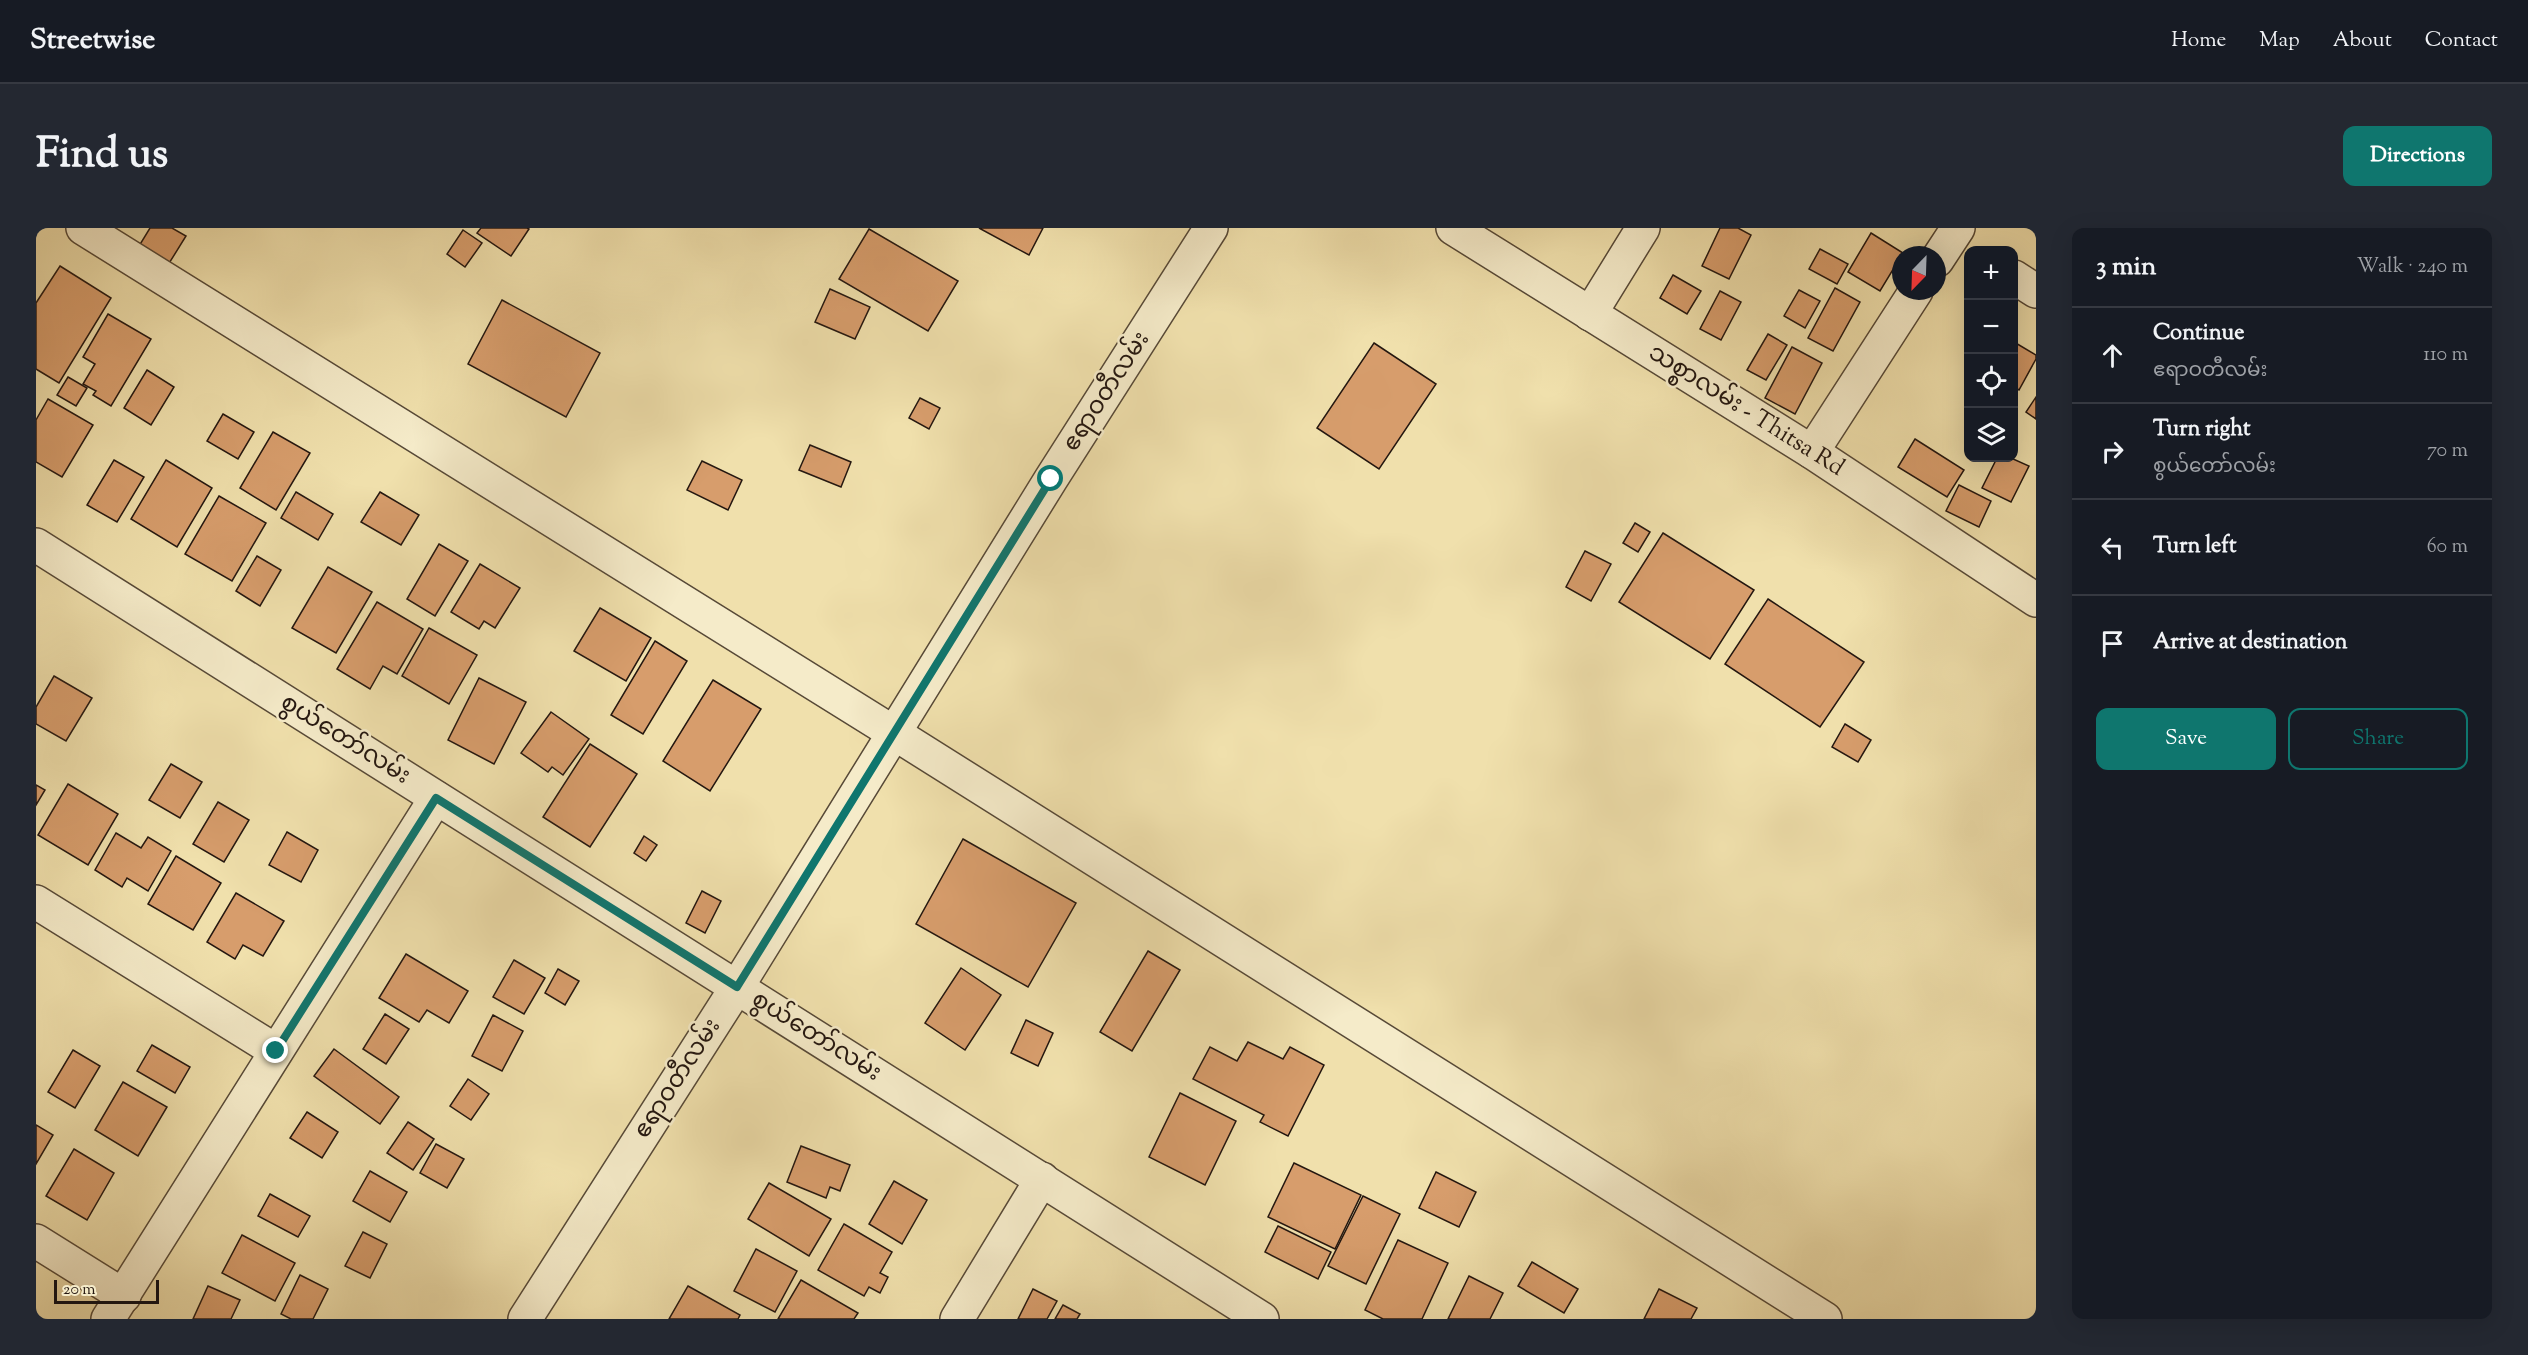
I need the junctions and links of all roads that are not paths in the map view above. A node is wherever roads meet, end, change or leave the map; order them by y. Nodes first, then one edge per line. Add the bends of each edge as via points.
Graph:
1 (83, 228) edge
2 (1211, 228) edge
3 (1452, 228) edge
4 (1643, 228) edge
5 (2018, 280) edge
6 (2036, 291) edge
7 (1910, 300) edge
8 (1590, 314) junction
9 (1812, 452) junction
10 (36, 545) edge
11 (2036, 600) edge
12 (894, 733) junction
13 (436, 798) junction
14 (36, 902) edge
15 (737, 987) junction
16 (276, 1051) junction
17 (1042, 1179) junction
18 (36, 1241) edge
19 (116, 1307) edge
20 (525, 1319) edge
21 (957, 1319) edge
22 (1262, 1319) edge
23 (1825, 1319) edge

1 - 12 street
2 - 12 street, ဧရာဝတီလမ်း
3 - 8 street, သစ္စာလမ်း - Thitsa Rd
4 - 8 street
5 - 6 street
7 - 9 street
8 - 9 street, သစ္စာလမ်း - Thitsa Rd
9 - 11 street, သစ္စာလမ်း - Thitsa Rd
10 - 13 street, စွယ်တော်လမ်း
12 - 15 street, ဧရာဝတီလမ်း
12 - 23 street
13 - 15 street, စွယ်တော်လမ်း
13 - 16 street
14 - 16 street
15 - 17 street, စွယ်တော်လမ်း
15 - 20 street, ဧရာဝတီလမ်း
16 - 19 street
17 - 21 street
17 - 22 street, စွယ်တော်လမ်း
18 - 19 street

